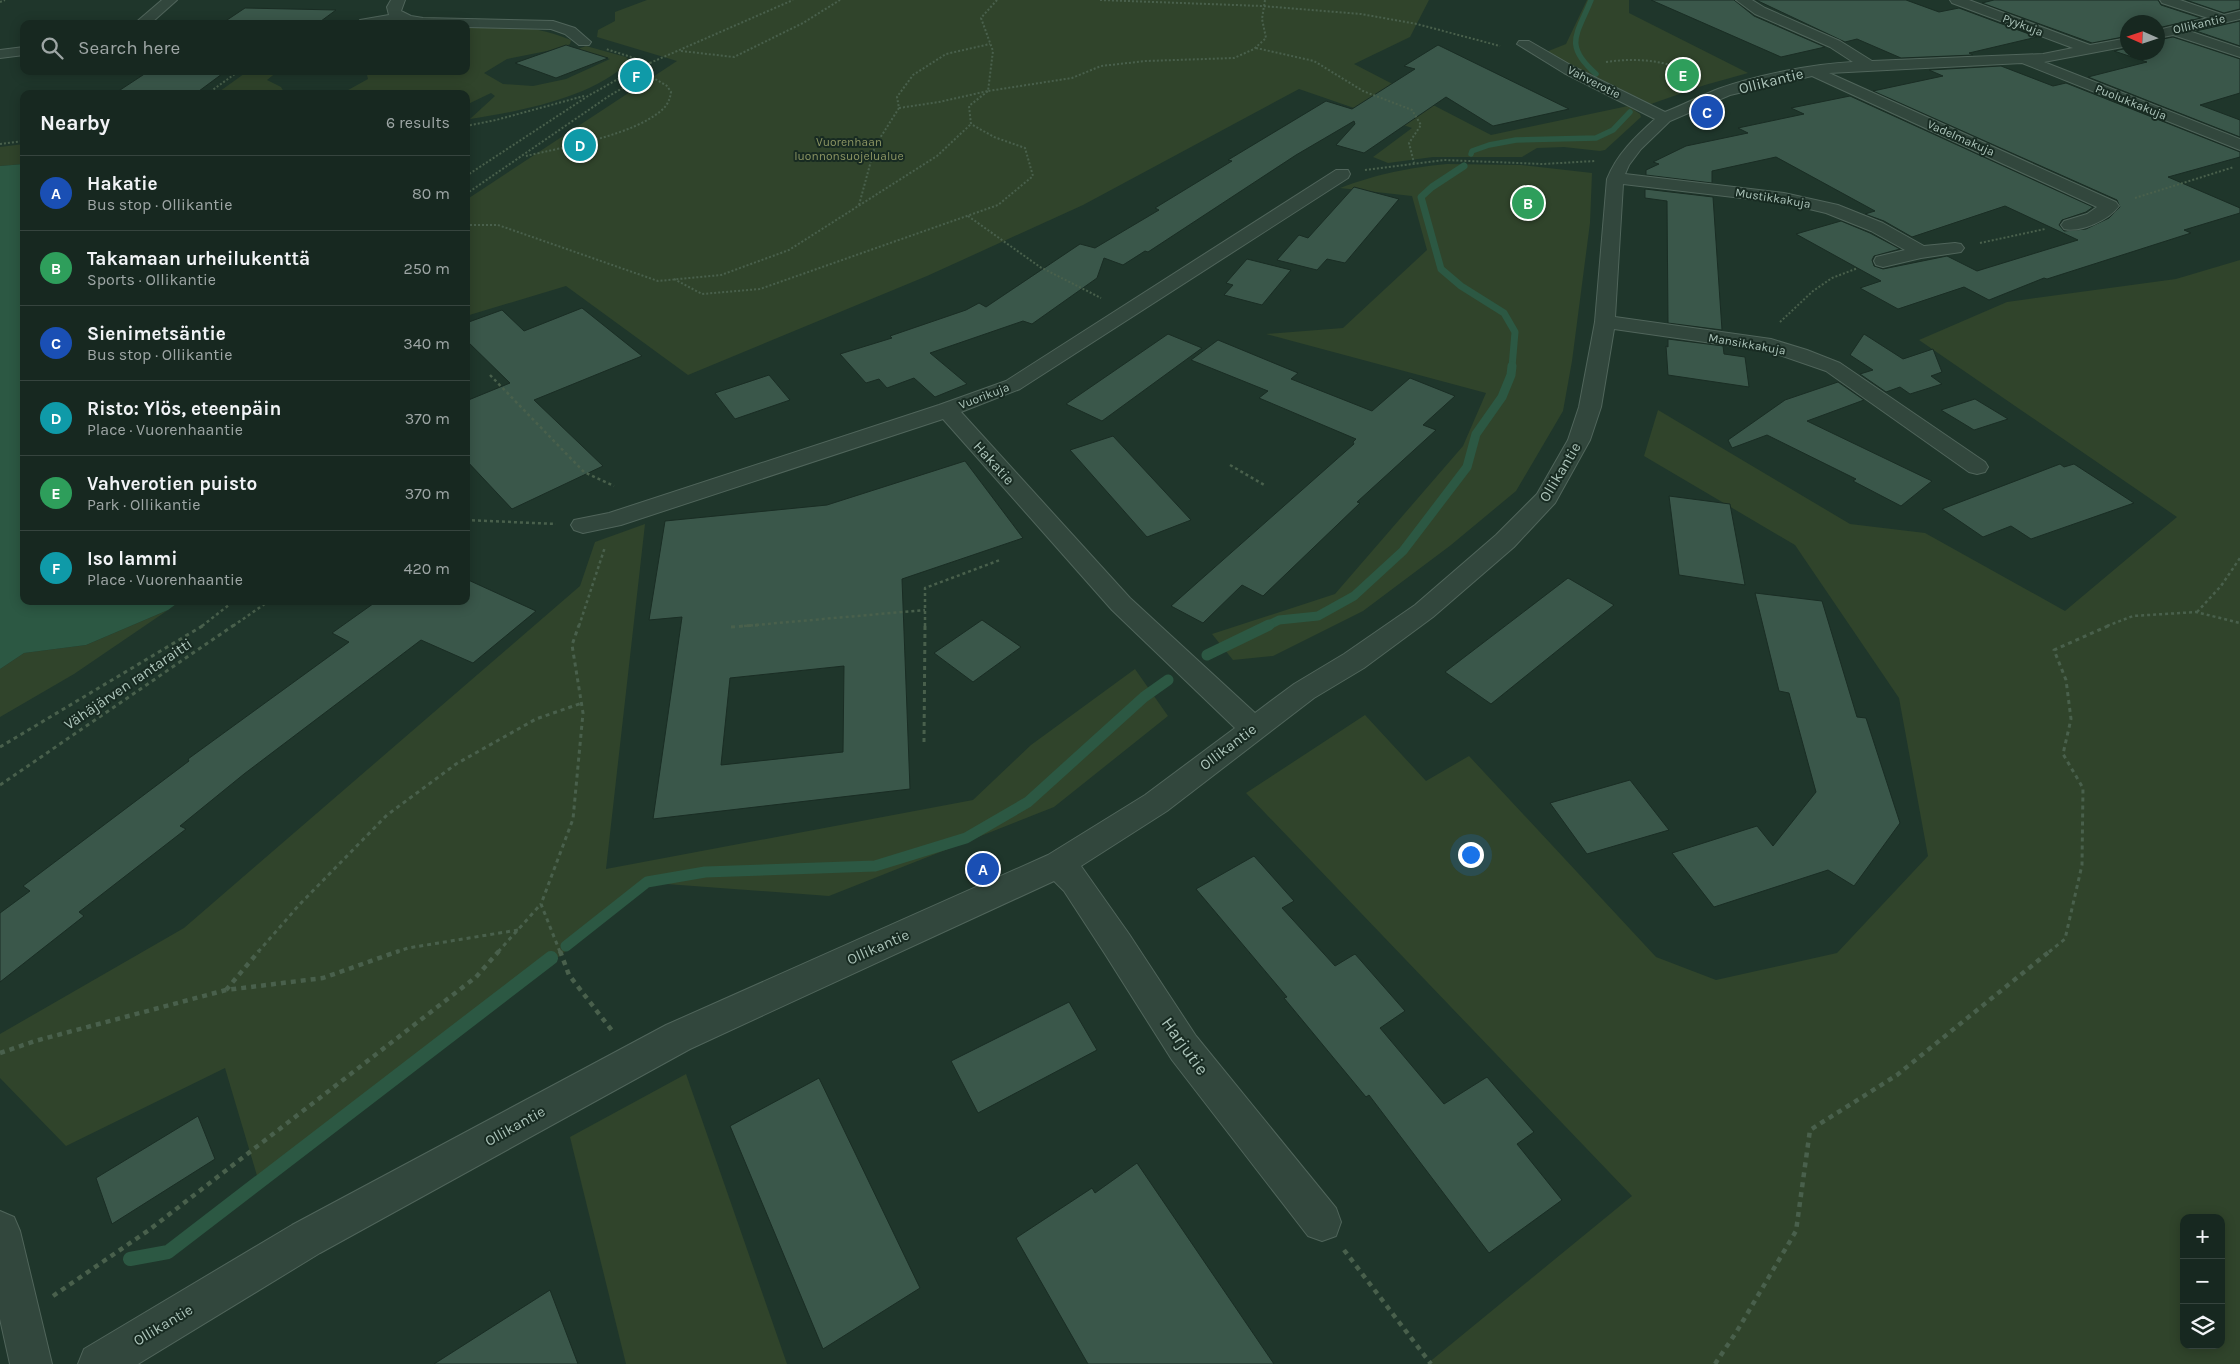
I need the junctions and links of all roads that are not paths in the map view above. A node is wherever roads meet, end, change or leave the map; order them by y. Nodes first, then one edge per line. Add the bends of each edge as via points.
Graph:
1 (170, 0) edge
2 (398, 0) edge
3 (1743, 0) edge
4 (1957, 0) edge
5 (2167, 0) edge
6 (2240, 15) edge
7 (399, 17) junction
8 (2222, 18) junction
9 (146, 20) edge
10 (382, 20) edge
11 (413, 20) edge
12 (470, 23) edge
13 (2172, 30) junction
14 (2165, 32) edge
15 (584, 42) road end
16 (2120, 44) edge
17 (1531, 48) road end
18 (2089, 50) junction
19 (20, 52) edge
20 (2240, 52) edge
21 (0, 54) edge
22 (2022, 59) junction
23 (1868, 65) junction
24 (1813, 70) junction
25 (1665, 118) junction
26 (2240, 145) edge
27 (1618, 172) junction
28 (1342, 174) road end
29 (2070, 225) road end
30 (1955, 248) road end
31 (1921, 252) junction
32 (1883, 261) road end
33 (1605, 322) junction
34 (947, 410) junction
35 (1977, 466) dead end
36 (583, 525) road end
37 (1253, 728) junction
38 (1059, 864) junction
39 (1322, 1222) road end
40 (0, 1231) edge
41 (31, 1364) edge
42 (99, 1364) edge

1 - 9 street
2 - 7 street via 393,11
3 - 23 street via 1760,11 1835,44
4 - 18 street, Pyykuja
5 - 8 street
6 - 8 street, Ollikantie
7 - 10 street
7 - 11 street
8 - 13 street, Ollikantie
12 - 15 street via 547,24 570,31
13 - 14 street, Ollikantie
13 - 20 street
16 - 18 street, Ollikantie
17 - 25 street, Vahverotie
18 - 22 street, Ollikantie
19 - 21 street
22 - 23 street, Ollikantie
22 - 26 street, Puolukkakuja
23 - 24 street, Ollikantie
24 - 25 street, Ollikantie via 1726,92
24 - 29 street, Vadelmakuja via 2110,206 2094,218
25 - 27 street, Ollikantie via 1635,146
27 - 31 street, Mustikkakuja via 1635,179 1784,198 1832,209 1877,227
27 - 33 street, Ollikantie
28 - 34 street, Vuorikuja via 1014,385
30 - 31 street
31 - 32 street
33 - 35 street, Mansikkakuja via 1771,345 1800,354 1833,367
33 - 37 street, Ollikantie via 1590,407 1579,440 1547,498 1505,541 1424,611
34 - 36 street, Vuorikuja via 612,520
34 - 37 street, Hakatie via 1121,604
37 - 38 street, Ollikantie via 1156,803
38 - 39 street, Harjutie via 1075,882 1184,1048
38 - 42 street, Ollikantie via 678,1037 306,1239
40 - 41 street

